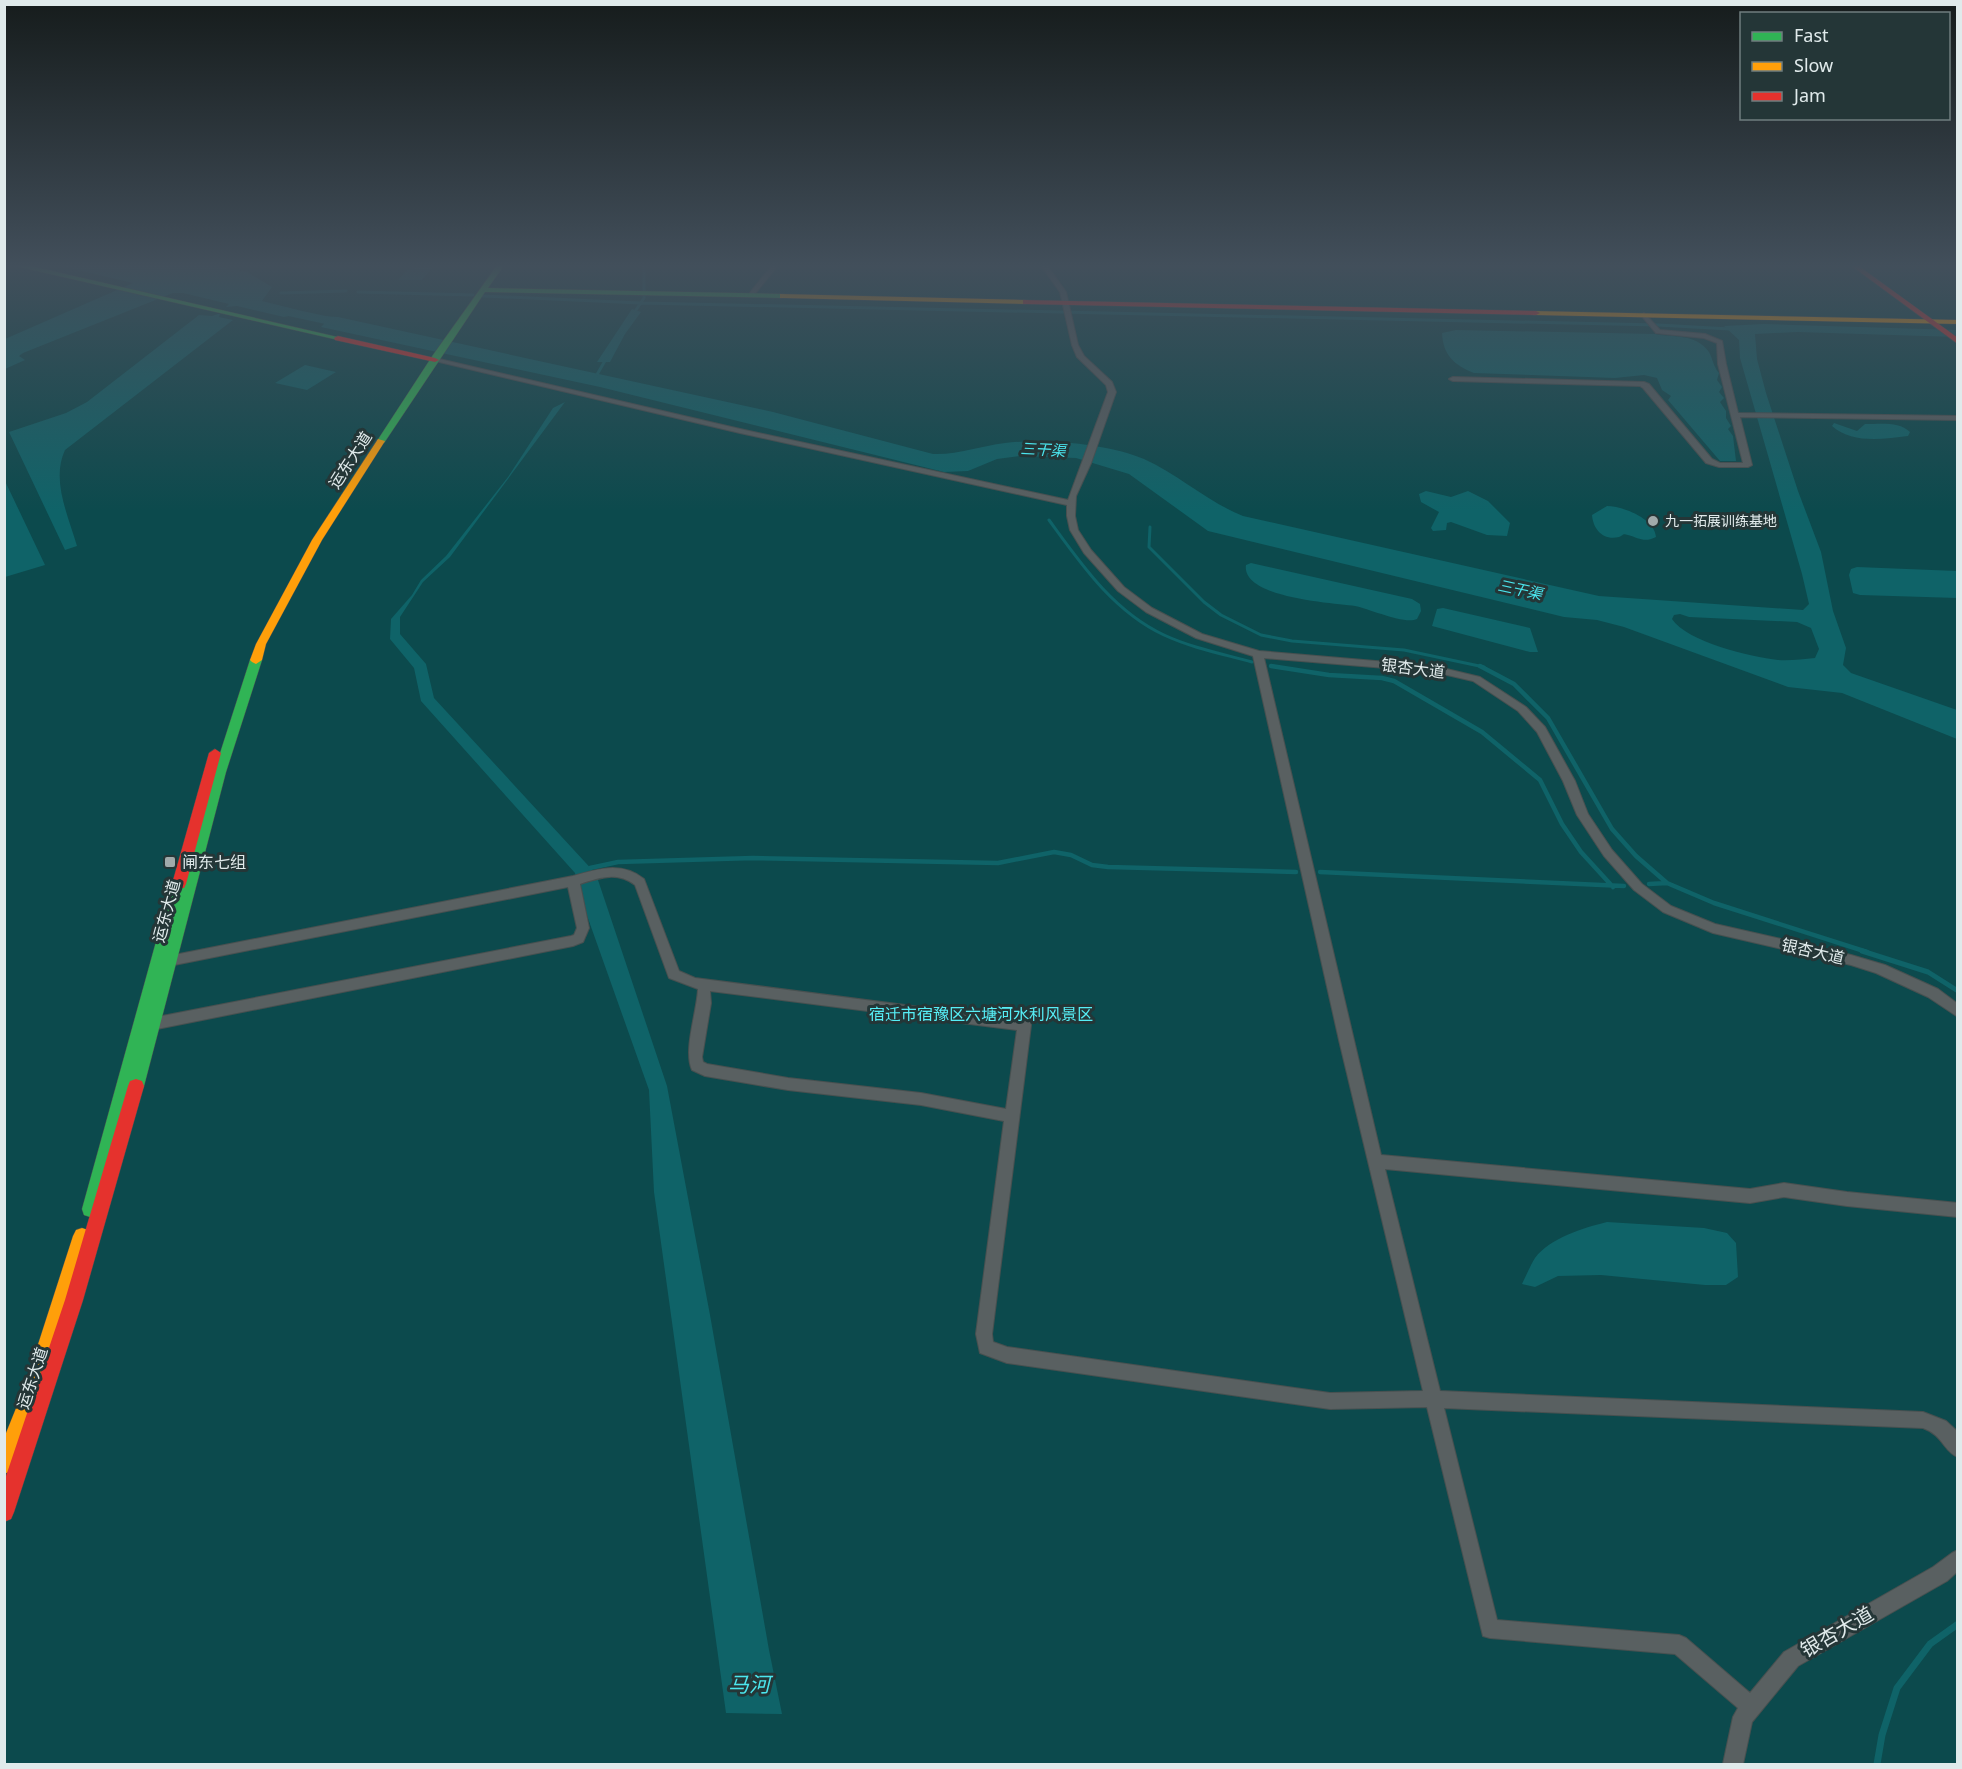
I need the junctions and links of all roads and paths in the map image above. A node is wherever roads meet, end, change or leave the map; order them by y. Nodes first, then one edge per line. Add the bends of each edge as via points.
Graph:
1 (384, 347) edge
2 (443, 347) edge
3 (1076, 347) edge
4 (1720, 347) edge
5 (435, 358) junction
6 (1453, 379) dead end
7 (1741, 415) junction
8 (1958, 418) edge
9 (1070, 503) junction
10 (1258, 654) junction
11 (573, 882) junction
12 (163, 963) junction
13 (704, 984) junction
14 (1958, 1012) edge
15 (152, 1024) junction
16 (1012, 1116) junction
17 (1375, 1161) junction
18 (1958, 1210) edge
19 (1432, 1399) junction
20 (1958, 1449) edge
21 (4, 1464) edge
22 (4, 1512) edge
23 (1958, 1559) edge
24 (1752, 1707) junction
25 (1733, 1764) edge

1 - 5 street
2 - 5 street, 运东大道
3 - 9 street via 1112,392
4 - 7 street via 1722,364
5 - 9 street via 740,431
5 - 12 street, 运东大道 via 309,540 250,649 205,781
6 - 7 street via 1641,384 1709,461 1719,465 1748,465
7 - 8 street
9 - 10 street, 银杏大道 via 1074,530 1121,589 1199,636
10 - 14 street, 银杏大道 via 1434,669 1476,679 1522,709 1541,730 1583,815 1608,853 1638,887 1667,909 1713,928 1880,969 1933,993
10 - 17 street
11 - 12 street
11 - 13 street via 608,871 631,874 640,882 674,974
11 - 15 street via 583,928 573,941
12 - 15 street, 运东大道
12 - 21 street, 运东大道 via 88,1215 32,1391
13 - 16 street via 695,1057 698,1066 705,1070 921,1099
13 - 16 street via 1024,1025
15 - 22 street, 运东大道 via 104,1200
16 - 19 street via 984,1334 986,1347 1007,1355 1330,1401
17 - 18 street via 1750,1196 1784,1190
17 - 19 street
19 - 20 street via 1923,1420 1947,1432
19 - 24 street via 1490,1629 1679,1645
23 - 24 street, 银杏大道 via 1940,1574 1791,1659
24 - 25 street, 银杏大道 via 1743,1717

